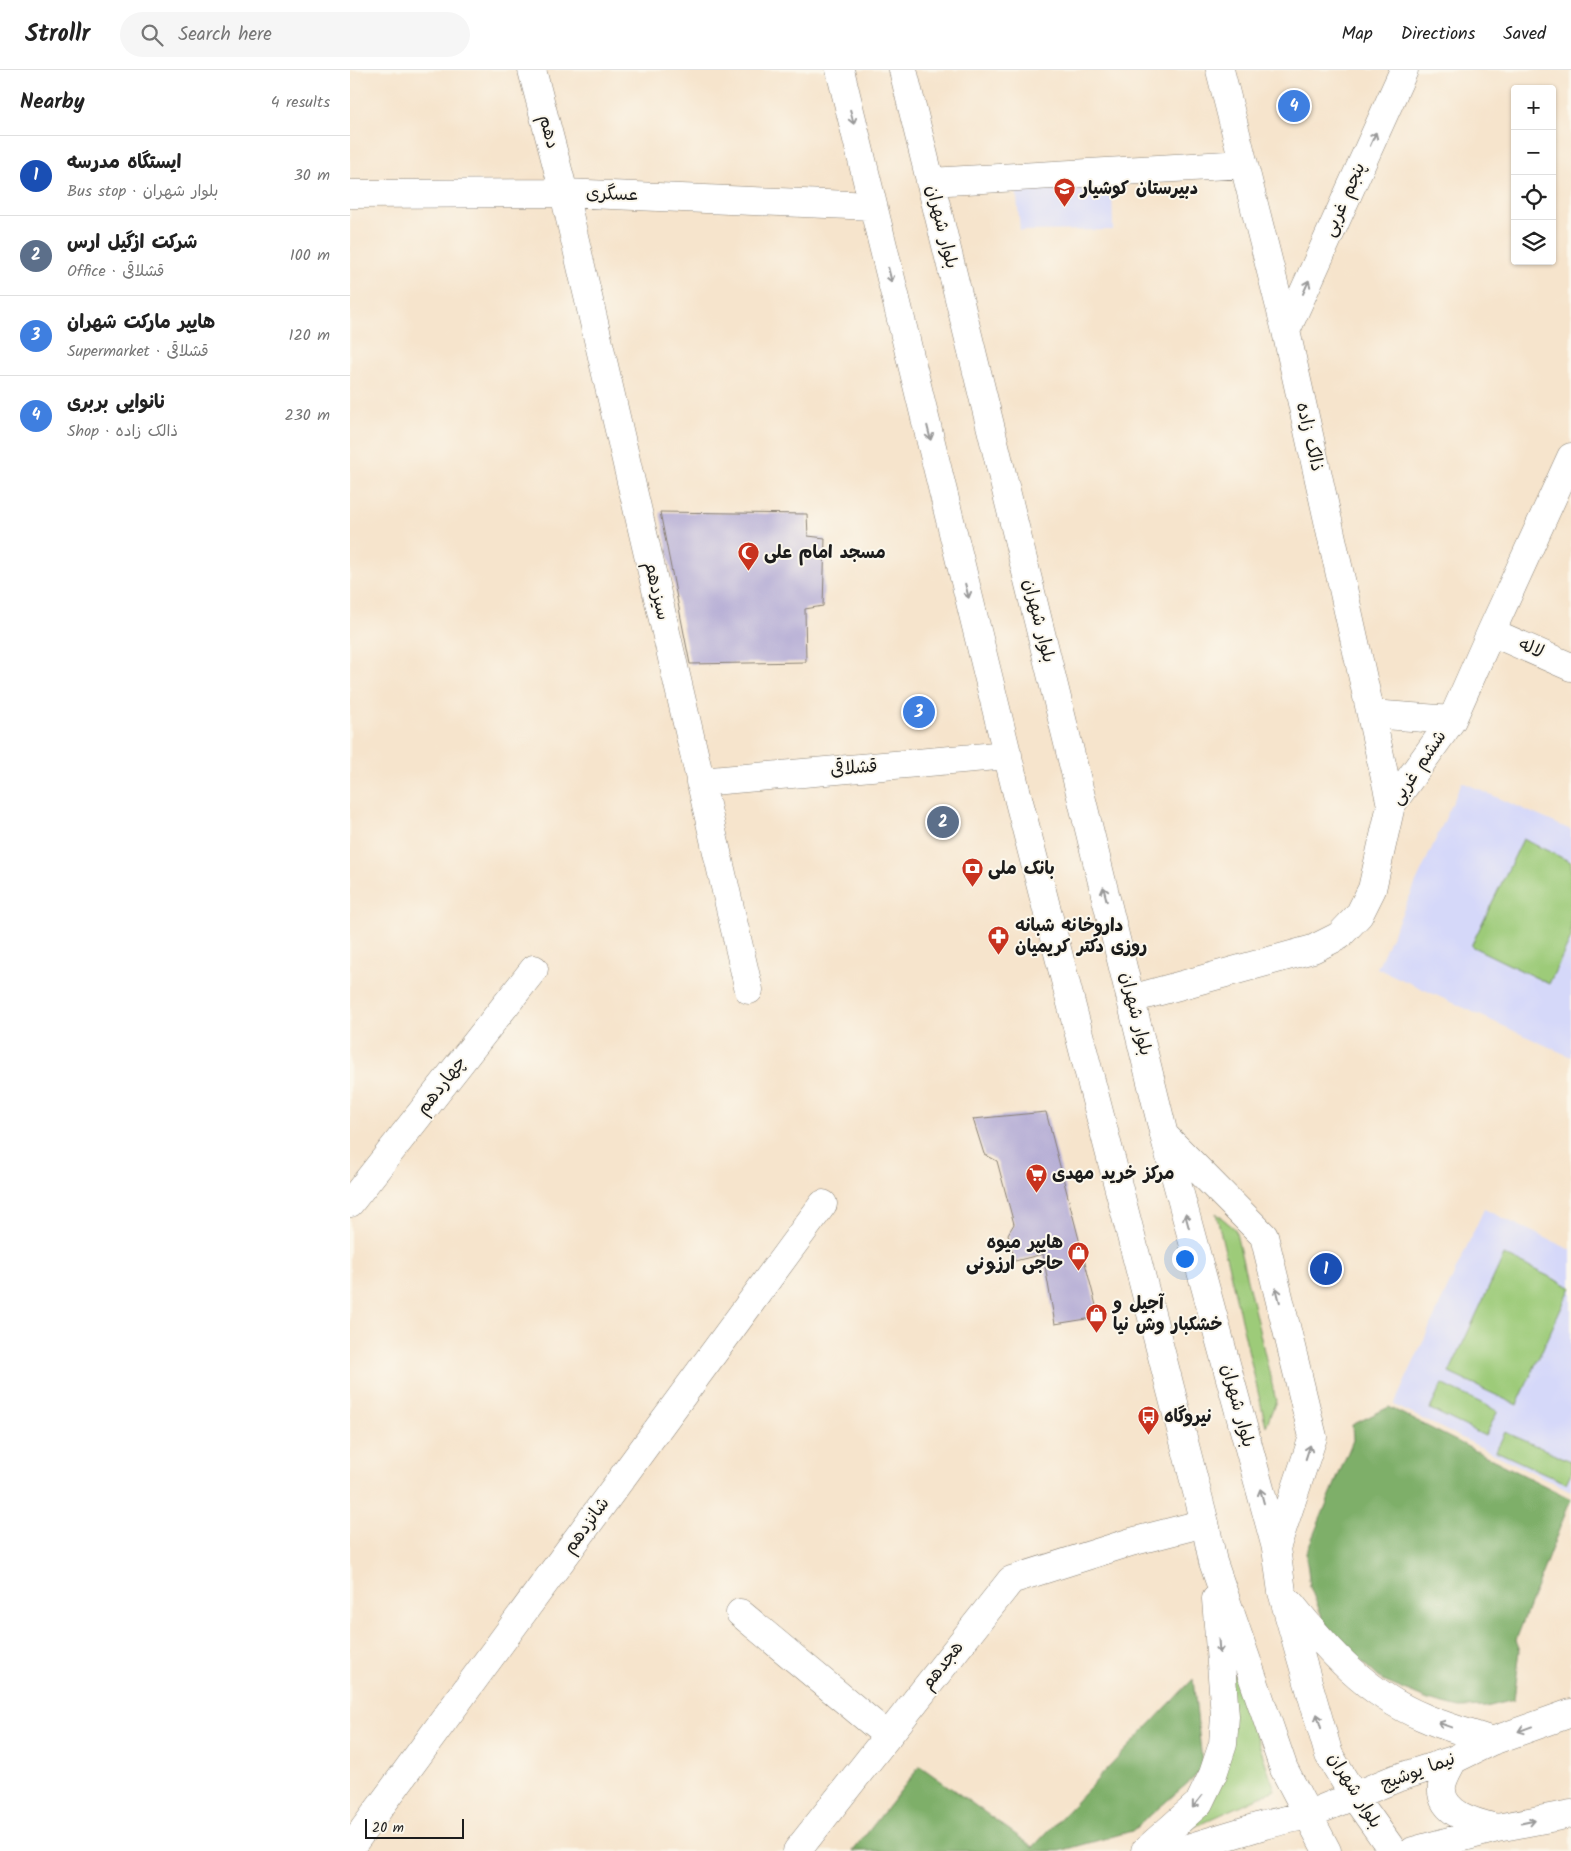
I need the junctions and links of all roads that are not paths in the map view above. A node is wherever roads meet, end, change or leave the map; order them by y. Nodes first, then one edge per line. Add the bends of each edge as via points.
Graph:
1 (532, 70) edge
2 (840, 70) edge
3 (903, 70) edge
4 (1220, 70) edge
5 (1404, 70) edge
6 (1244, 164) junction
7 (930, 182) junction
8 (564, 193) junction
9 (350, 194) edge
10 (873, 206) junction
11 (1286, 331) junction
12 (1571, 457) edge
13 (1491, 632) junction
14 (1571, 667) edge
15 (1371, 714) junction
16 (1452, 720) junction
17 (1008, 756) junction
18 (700, 782) junction
19 (1391, 805) junction
20 (534, 969) dead end
21 (749, 990) dead end
22 (1131, 999) junction
23 (1164, 1135) junction
24 (350, 1203) edge
25 (823, 1204) dead end
26 (1205, 1523) junction
27 (1276, 1548) junction
28 (1213, 1562) junction
29 (1282, 1592) junction
30 (740, 1613) dead end
31 (1571, 1712) edge
32 (888, 1736) junction
33 (1492, 1741) junction
34 (1453, 1760) junction
35 (1354, 1796) junction
36 (1571, 1814) edge
37 (1307, 1815) junction
38 (1497, 1828) junction
39 (350, 1848) edge
40 (797, 1851) edge
41 (1145, 1851) edge
42 (1178, 1851) edge
43 (1327, 1851) edge
44 (1393, 1851) edge
45 (1413, 1851) edge

1 - 8 street, دهم
2 -> 10 street
3 - 7 street, بلوار شهران
4 - 6 street, ذالک زاده
11 -> 5 street, پنجم غربی
6 - 7 street
6 - 11 street, ذالک زاده
22 -> 7 street, بلوار شهران
8 - 9 street, عسگری
8 - 10 street, عسگری
8 - 18 street, سیزدهم
10 -> 17 street
11 - 15 street, ذالک زاده
12 - 13 street, ششم غربی
13 - 14 street, لاله
13 - 16 street, ششم غربی
15 - 16 street
15 - 19 street, ذالک زاده
16 - 19 street, ششم غربی
17 - 18 street, قشلاقی
17 - 26 street
18 - 21 street, سیزدهم
19 - 22 street, ششم غربی via 1372,889 1359,915 1338,936 1313,949
20 - 24 street, چهاردهم
22 - 23 street, بلوار شهران
27 -> 23 street, بلوار شهران
27 -> 23 street via 1313,1437 1264,1236
25 - 39 street, شانزدهم
26 - 28 street
26 - 32 street, هجدهم via 1131,1542 1011,1580
27 - 29 street, بلوار شهران
28 - 37 street via 1284,1769
28 -> 41 street via 1224,1716 1222,1744 1213,1774 1199,1803
33 -> 29 street via 1422,1717 1358,1678 1322,1643
35 -> 29 street, بلوار شهران via 1329,1755
30 - 32 street
31 -> 33 street, نیما یوشیج
32 - 40 street, هجدهم
33 - 34 street, نیما یوشیج
34 - 35 street, نیما یوشیج
34 - 38 street via 1442,1785 1444,1800 1450,1808 1476,1823
35 - 37 street, نیما یوشیج
35 - 44 street, بلوار شهران
38 -> 36 street
37 - 42 street, نیما یوشیج
37 - 43 street
38 - 45 street

